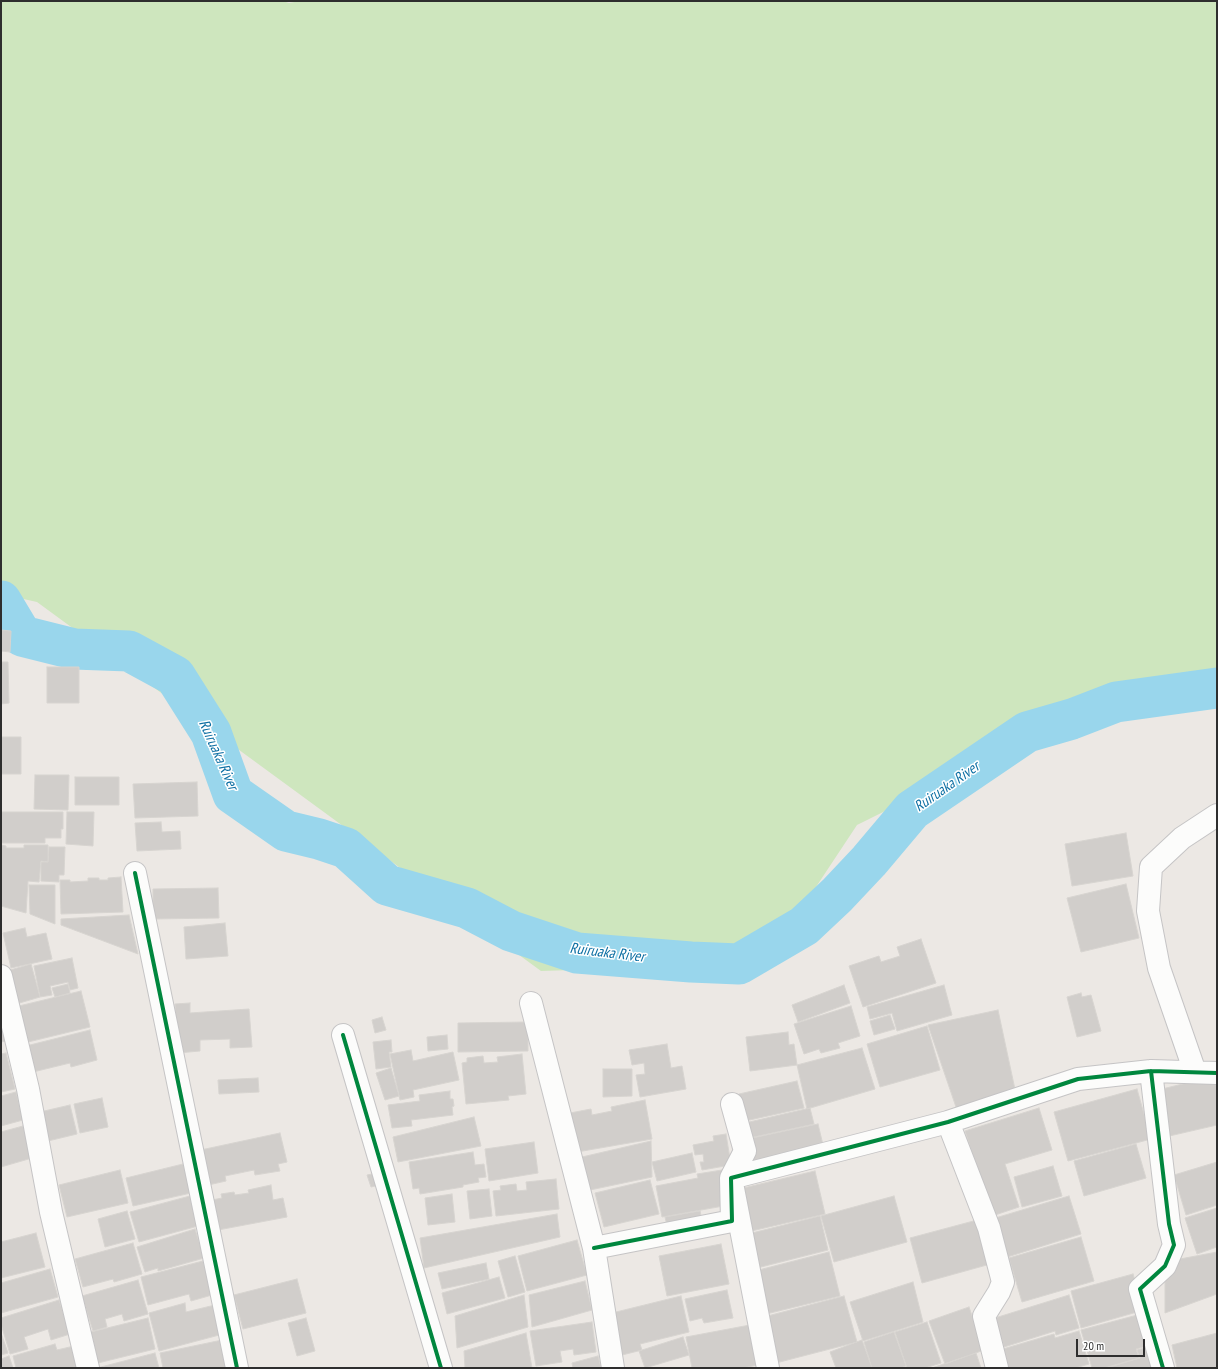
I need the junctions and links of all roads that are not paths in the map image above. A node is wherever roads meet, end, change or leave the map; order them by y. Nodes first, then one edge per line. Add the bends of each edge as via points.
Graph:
1 (1217, 815) edge
2 (135, 873) dead end
3 (1, 976) edge
4 (531, 1003) dead end
5 (343, 1035) dead end
6 (1150, 1071) junction
7 (1195, 1072) junction
8 (1217, 1073) edge
9 (732, 1104) dead end
10 (948, 1122) junction
11 (731, 1178) junction
12 (594, 1248) junction
13 (88, 1368) edge
14 (237, 1368) edge
15 (441, 1368) edge
16 (613, 1368) edge
17 (768, 1368) edge
18 (997, 1368) edge
19 (1163, 1368) edge

1 - 7 street via 1182,838 1151,867 1148,910 1159,968
2 - 14 street
3 - 13 street
4 - 12 street
5 - 15 street
6 - 7 street
6 - 10 street via 1078,1079
6 - 19 street via 1169,1224 1174,1245 1165,1266 1140,1289
7 - 8 street
9 - 11 street via 745,1150
10 - 11 street
10 - 18 street via 989,1228 1002,1275 1003,1282 999,1292 984,1316
11 - 12 street via 732,1221
11 - 17 street
12 - 16 street

